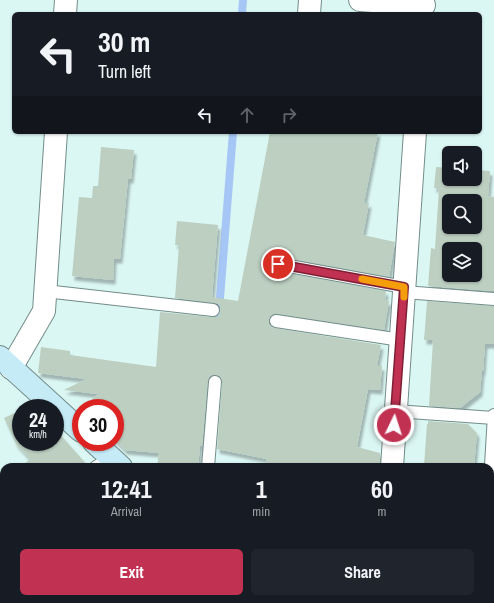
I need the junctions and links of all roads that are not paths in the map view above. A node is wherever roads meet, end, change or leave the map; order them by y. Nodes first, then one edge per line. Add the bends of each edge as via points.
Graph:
1 (66, 0) edge
2 (310, 0) edge
3 (360, 0) edge
4 (424, 6) edge
5 (65, 12) edge
6 (309, 12) edge
7 (56, 134) edge
8 (415, 134) edge
9 (278, 264) dead end
10 (404, 289) junction
11 (45, 291) junction
12 (494, 298) edge
13 (213, 310) dead end
14 (276, 321) dead end
15 (401, 340) junction
16 (6, 362) edge
17 (214, 382) dead end
18 (395, 410) junction
19 (494, 415) edge
20 (494, 418) edge
21 (72, 423) edge
22 (101, 451) edge
23 (109, 463) edge
24 (208, 463) edge
25 (392, 463) edge
26 (491, 463) edge

1 - 5 street
2 - 6 street
3 - 4 street
7 - 11 street
8 - 10 street
9 - 10 lane
10 - 12 lane
10 - 15 street
11 - 13 lane
11 - 16 street via 44,311
14 - 15 lane
15 - 18 street
16 - 21 street
17 - 24 lane
18 - 20 lane
18 - 25 street
19 - 20 lane
20 - 26 lane
22 - 23 street

